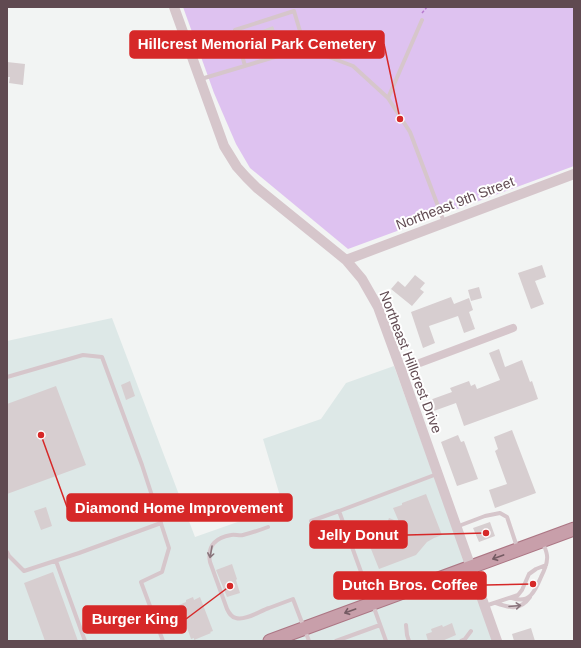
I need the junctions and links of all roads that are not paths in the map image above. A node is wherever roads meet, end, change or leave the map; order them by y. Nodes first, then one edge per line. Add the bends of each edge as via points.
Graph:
1 (174, 7) edge
2 (294, 9) edge
3 (422, 20) dead end
4 (305, 48) junction
5 (245, 66) junction
6 (200, 79) junction
7 (388, 98) junction
8 (574, 174) edge
9 (444, 223) junction
10 (346, 260) junction
11 (513, 328) dead end
12 (401, 370) junction
13 (7, 377) edge
14 (438, 474) junction
15 (339, 511) junction
16 (311, 521) dead end
17 (161, 524) junction
18 (268, 527) dead end
19 (456, 527) junction
20 (574, 528) edge
21 (542, 540) junction
22 (518, 549) junction
23 (7, 552) edge
24 (56, 561) junction
25 (546, 565) junction
26 (470, 567) junction
27 (532, 595) junction
28 (512, 598) junction
29 (496, 602) junction
30 (372, 603) junction
31 (484, 606) junction
32 (380, 625) junction
33 (406, 625) dead end
34 (304, 628) junction
35 (471, 631) dead end
36 (85, 641) edge
37 (163, 641) edge
38 (270, 641) edge
39 (309, 641) edge
40 (336, 641) edge
41 (386, 641) edge
42 (409, 641) edge
43 (461, 641) edge
44 (497, 641) edge

1 - 6 street, Northeast Hillcrest Drive
2 - 4 lane
2 - 5 lane via 235,30
3 - 7 lane
4 - 5 lane
4 - 7 lane via 353,66
5 - 6 lane
6 - 10 street, Northeast Hillcrest Drive via 224,146 246,177
7 - 9 lane via 410,132
8 - 9 street, Northeast 9th Street
9 - 10 street, Northeast 9th Street
10 - 12 street, Northeast Hillcrest Drive via 378,307
11 - 12 street
12 - 14 street, Northeast Hillcrest Drive
13 - 17 lane via 83,355 102,357
14 - 15 lane
14 - 19 street, Northeast Hillcrest Drive
15 - 16 lane
15 - 30 lane
17 - 24 lane
17 - 37 lane via 169,548 162,572 142,582
18 -> 34 lane via 241,536 231,535 220,539 211,546 210,562 231,615 240,619 293,599
19 - 22 lane via 500,513 507,517
19 - 26 street, Northeast Hillcrest Drive
20 - 21 highway
21 - 22 highway
21 - 25 lane via 548,557
22 -> 26 highway
23 - 24 lane via 24,571
24 - 36 lane
25 - 27 lane
25 - 28 lane via 529,574 522,590
26 - 30 highway
26 - 31 street, Northeast Hillcrest Drive
27 - 28 lane via 523,600
29 -> 27 lane via 520,607
28 - 29 lane
29 - 31 lane
30 - 32 lane
30 -> 34 highway
31 - 44 street, Northeast Hillcrest Drive
32 - 40 lane
32 - 41 lane
33 - 42 lane
34 - 38 highway
34 - 39 lane
35 - 43 lane

